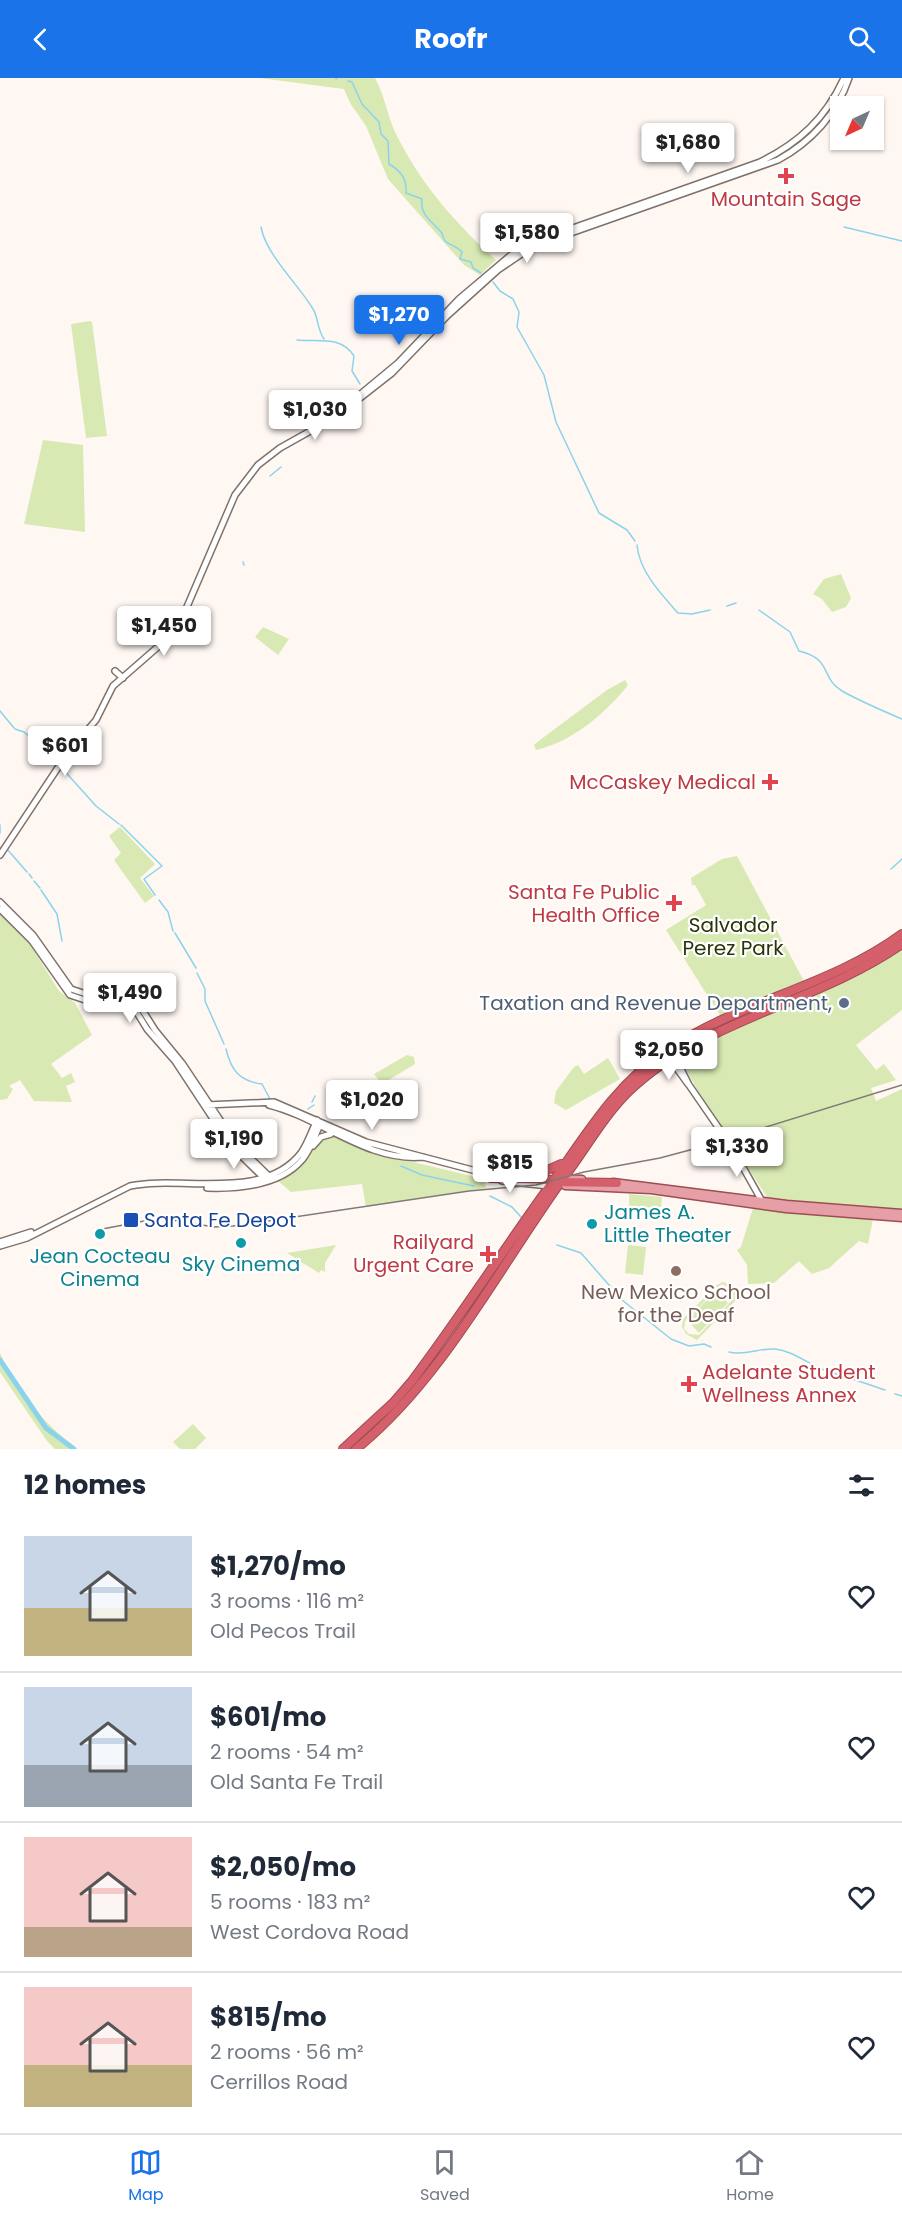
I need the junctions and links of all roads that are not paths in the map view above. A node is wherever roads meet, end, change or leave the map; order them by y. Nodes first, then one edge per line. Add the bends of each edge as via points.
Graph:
1 (844, 78) edge
2 (849, 78) edge
3 (334, 416) junction
4 (116, 671) dead end
5 (123, 678) junction
6 (0, 855) edge
7 (0, 902) edge
8 (0, 909) edge
9 (20, 928) junction
10 (30, 931) junction
11 (902, 934) edge
12 (902, 944) edge
13 (59, 983) junction
14 (78, 1002) dead end
15 (154, 1033) junction
16 (168, 1050) junction
17 (669, 1053) junction
18 (175, 1061) junction
19 (188, 1073) junction
20 (206, 1105) junction
21 (221, 1105) junction
22 (317, 1124) junction
23 (334, 1134) junction
24 (229, 1135) junction
25 (572, 1152) junction
26 (425, 1157) junction
27 (303, 1159) junction
28 (480, 1172) junction
29 (513, 1175) junction
30 (268, 1178) junction
31 (491, 1178) junction
32 (557, 1182) junction
33 (617, 1183) joint
34 (533, 1185) junction
35 (130, 1188) junction
36 (710, 1195) junction
37 (541, 1197) junction
38 (763, 1203) junction
39 (902, 1213) edge
40 (902, 1218) edge
41 (57, 1221) junction
42 (28, 1235) junction
43 (2, 1244) edge
44 (343, 1449) edge
45 (356, 1449) edge

1 - 3 main road via 820,118 782,151 544,238 511,255 459,299 398,363
2 - 3 main road via 824,124 778,160 554,239 510,261 447,316 401,365
3 - 5 main road via 280,447 242,483 186,611 163,642
4 - 5 main road
5 - 6 main road via 112,689 96,720 66,754
7 - 10 main road
8 - 9 main road
9 - 10 main road
9 - 13 main road
10 - 15 main road via 71,989 89,995 114,990 126,993 136,1000
11 - 17 highway via 848,968 706,1028
12 - 17 highway via 846,978
13 - 14 main road via 63,993
13 - 15 main road via 78,999 117,996 129,1001
15 - 16 main road
16 - 18 main road
16 - 19 main road
17 - 25 highway via 615,1095
17 - 32 highway via 613,1109
17 - 38 main road via 682,1080 731,1146
18 - 19 main road
18 - 20 main road
19 - 20 main road
20 - 21 main road
20 - 24 main road
20 - 30 main road via 231,1146
21 - 22 main road via 264,1103
21 - 24 main road via 216,1111
22 - 23 main road
22 - 26 main road
22 - 27 main road
22 - 30 main road via 302,1152
23 - 26 main road via 376,1150
23 - 27 main road via 321,1137
24 - 30 main road
25 - 29 highway via 555,1168
25 - 32 highway
26 - 28 main road
27 - 30 main road
28 - 29 main road
28 - 31 main road
29 - 32 main road
30 - 35 main road via 218,1188
30 - 35 main road via 210,1185 147,1183
31 - 32 highway
31 - 34 main road
32 - 33 highway
32 - 34 main road
32 - 36 main road
32 - 37 highway
32 - 45 highway via 527,1232 428,1373
33 - 36 main road
34 - 37 highway via 541,1190
35 - 41 main road
36 - 38 main road
37 - 44 highway via 412,1381
38 - 39 main road
38 - 40 main road
41 - 42 main road
41 - 42 main road
42 - 43 main road

